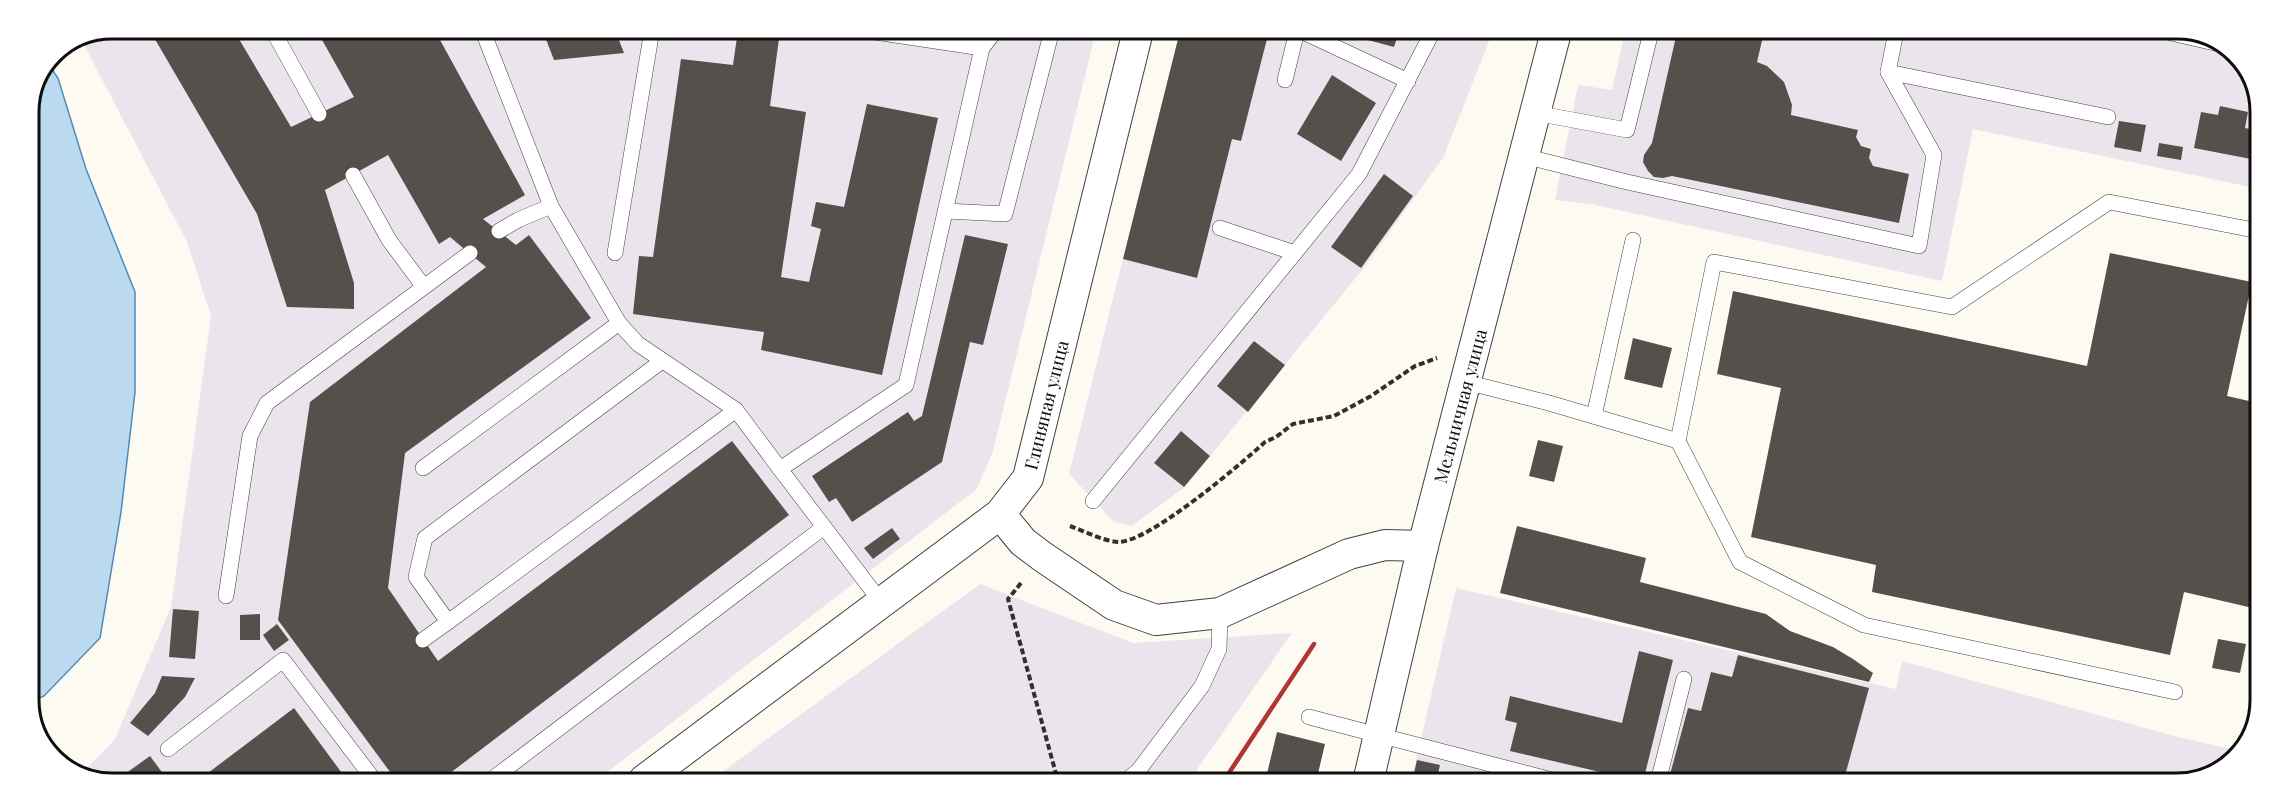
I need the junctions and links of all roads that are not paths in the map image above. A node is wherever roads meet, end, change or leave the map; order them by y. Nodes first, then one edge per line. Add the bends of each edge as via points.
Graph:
1 (278, 39) edge
2 (486, 39) edge
3 (651, 39) edge
4 (922, 39) edge
5 (989, 39) edge
6 (1050, 39) edge
7 (1136, 39) edge
8 (1295, 39) edge
9 (1319, 39) edge
10 (1429, 39) edge
11 (1554, 39) edge
12 (1648, 39) edge
13 (1895, 39) edge
14 (982, 48) junction
15 (1888, 72) junction
16 (1285, 80) dead end
17 (1408, 81) junction
18 (1535, 113) junction
19 (319, 114) dead end
20 (2108, 117) dead end
21 (1524, 156) junction
22 (354, 175) dead end
23 (551, 206) junction
24 (946, 211) junction
25 (1220, 228) dead end
26 (2250, 229) edge
27 (499, 231) dead end
28 (1633, 240) dead end
29 (470, 253) dead end
30 (615, 253) dead end
31 (1296, 253) junction
32 (424, 287) junction
33 (619, 323) junction
34 (662, 361) junction
35 (1466, 382) junction
36 (736, 410) junction
37 (1594, 416) junction
38 (1678, 441) junction
39 (423, 468) dead end
40 (780, 469) junction
41 (1093, 501) road end
42 (1000, 514) junction
43 (824, 527) junction
44 (1423, 546) junction
45 (226, 596) dead end
46 (881, 602) junction
47 (1220, 613) junction
48 (448, 622) junction
49 (423, 640) dead end
50 (1684, 679) dead end
51 (2175, 692) dead end
52 (1309, 717) dead end
53 (1379, 735) junction
54 (168, 749) dead end
55 (369, 773) edge
56 (500, 773) edge
57 (653, 773) edge
58 (1135, 773) edge
59 (1370, 773) edge
60 (1525, 773) edge
61 (1660, 773) edge

1 - 19 lane
2 - 23 lane
3 - 30 lane
4 - 14 lane
5 - 14 lane
6 - 24 lane via 1005,214
7 - 42 street, Глиняная улица via 1028,478
8 - 16 lane
9 - 17 lane
10 - 17 lane
11 - 18 street, Мельничная улица
12 - 18 lane via 1627,130
13 - 15 lane
14 - 24 lane
15 - 20 lane
15 - 21 lane via 1934,155 1919,246
17 - 31 lane via 1359,174
18 - 21 street, Мельничная улица
21 - 35 street, Мельничная улица
22 - 32 lane via 389,240
23 - 27 lane
23 - 33 lane
24 - 40 lane via 906,385
25 - 31 lane
26 - 38 lane via 2109,202 1952,307 1714,262
28 - 37 lane
29 - 32 lane
31 - 41 lane
32 - 45 lane via 267,403 250,436
33 - 34 lane via 638,344
33 - 39 lane
34 - 36 lane
34 - 48 lane via 424,538 416,577
35 - 37 lane
35 - 44 street, Мельничная улица
36 - 40 lane
36 - 48 lane
37 - 38 lane
38 - 51 lane via 1740,562 1864,625
40 - 43 lane
42 - 46 street, Глиняная улица
42 - 47 street via 1023,542 1043,558 1114,605 1156,620
43 - 46 lane
43 - 56 lane
44 - 47 street via 1384,545 1349,554
44 - 53 street, Мельничная улица
46 - 57 street, Глиняная улица
47 - 58 lane via 1219,649 1202,686
48 - 49 lane
50 - 61 lane
52 - 53 lane
53 - 59 street, Мельничная улица
53 - 60 lane
54 - 55 lane via 283,660

